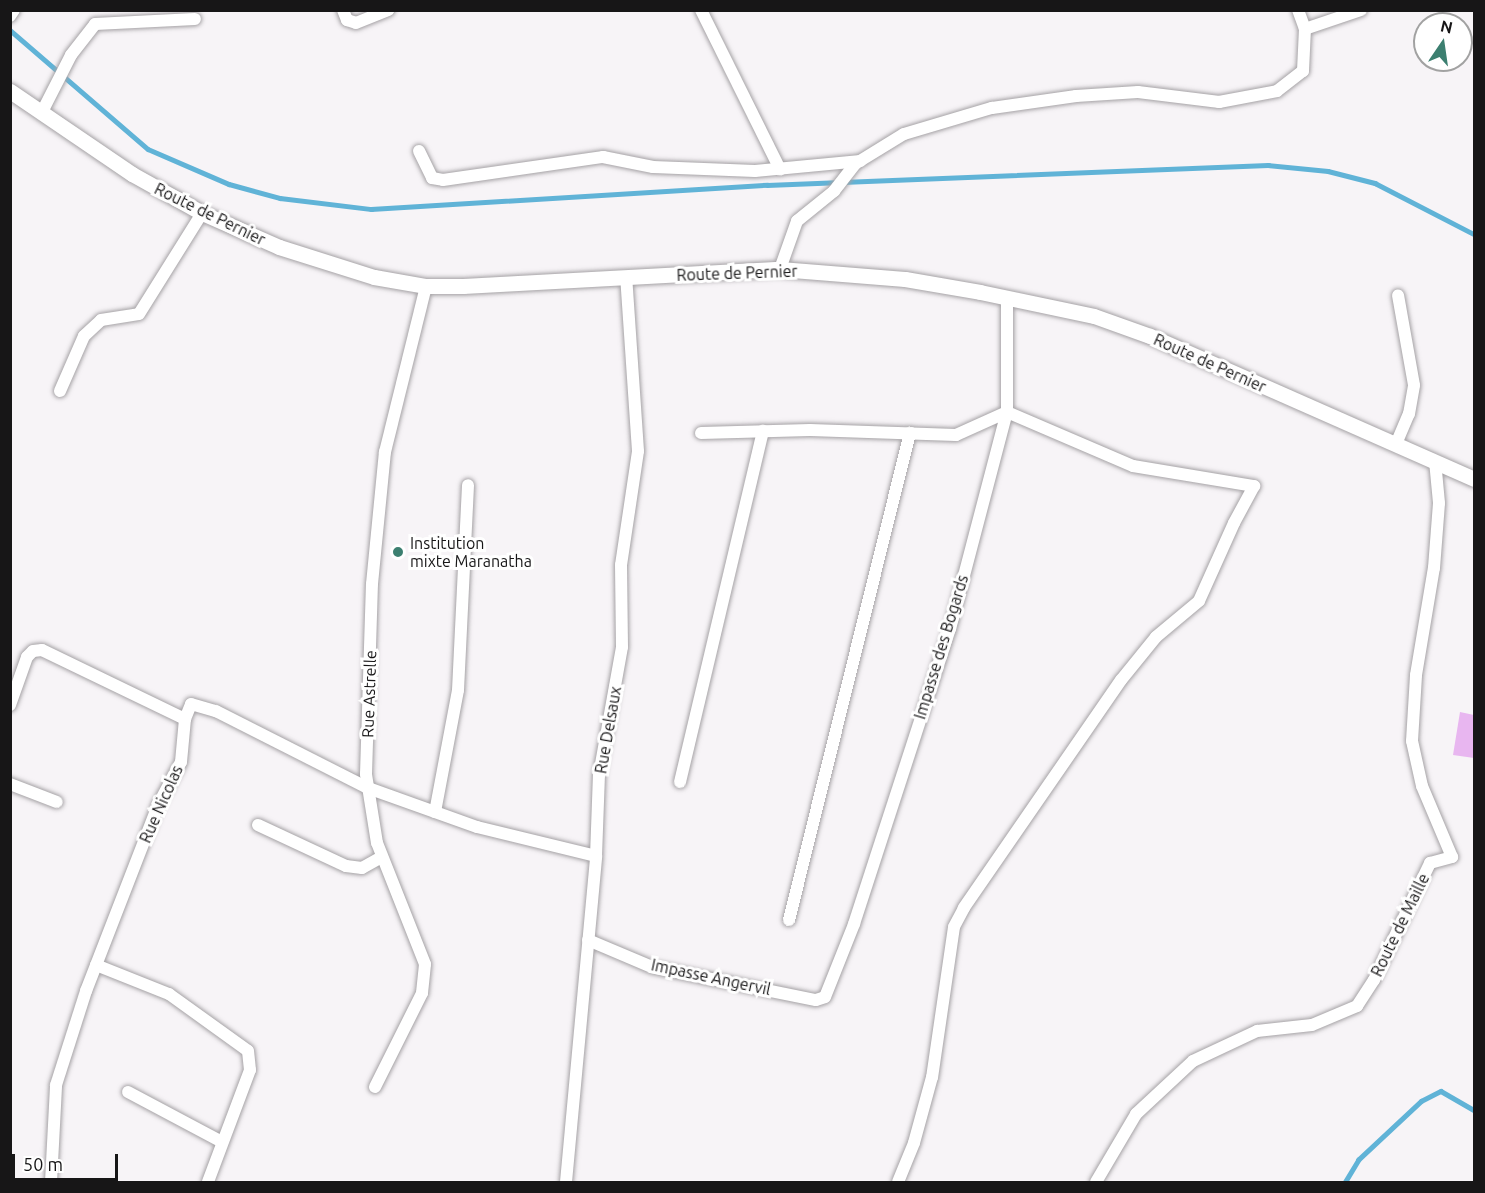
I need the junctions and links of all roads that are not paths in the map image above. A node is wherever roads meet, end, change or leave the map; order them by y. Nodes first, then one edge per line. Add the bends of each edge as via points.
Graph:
1 (14, 10) edge
2 (343, 10) edge
3 (388, 10) edge
4 (701, 10) edge
5 (1298, 10) edge
6 (1361, 10) edge
7 (10, 16) edge
8 (195, 19) dead end
9 (1305, 29) junction
10 (10, 91) edge
11 (42, 112) junction
12 (419, 151) dead end
13 (858, 163) junction
14 (780, 169) junction
15 (202, 213) junction
16 (780, 269) junction
17 (626, 277) junction
18 (426, 286) junction
19 (1398, 295) dead end
20 (1007, 298) junction
21 (60, 391) dead end
22 (1007, 412) junction
23 (763, 431) junction
24 (701, 433) dead end
25 (910, 433) junction
26 (1396, 444) junction
27 (1435, 461) junction
28 (1474, 479) edge
29 (468, 485) dead end
30 (10, 705) edge
31 (185, 719) junction
32 (680, 782) dead end
33 (10, 783) edge
34 (368, 788) junction
35 (57, 802) dead end
36 (435, 812) junction
37 (258, 825) dead end
38 (596, 856) junction
39 (382, 857) junction
40 (789, 920) dead end
41 (588, 940) junction
42 (96, 965) junction
43 (829, 987) joint
44 (375, 1087) dead end
45 (128, 1092) dead end
46 (222, 1142) junction
47 (51, 1182) edge
48 (208, 1182) edge
49 (566, 1182) edge
50 (898, 1182) edge
51 (1096, 1182) edge

1 - 7 street
2 - 3 street via 347,20 356,23
4 - 14 street
5 - 9 street
6 - 9 street
8 - 11 street via 95,24 71,55
9 - 13 street via 1303,71 1277,91 1219,102 1138,92 992,108 904,134
10 - 11 street, Route de Pernier
11 - 15 street, Route de Pernier via 132,174
12 - 14 street via 432,178 443,180 603,157 672,169
13 - 14 street
13 - 16 street via 834,191 797,221
15 - 18 street, Route de Pernier via 245,234 325,263
15 - 21 street via 139,315 101,320 84,336
16 - 17 street, Route de Pernier
16 - 20 street, Route de Pernier via 905,279
17 - 18 street, Route de Pernier
17 - 38 street, Rue Delsaux via 638,451 621,565 622,647 599,775
18 - 34 street, Rue Astrelle via 385,452 372,584
19 - 26 street via 1414,385
20 - 22 street, Impasse des Bogards
20 - 26 street, Route de Pernier via 1094,316 1150,336
22 - 25 street via 956,435
22 - 43 street, Impasse des Bogards via 950,629 854,924
22 - 50 street via 1133,466 1254,486 1199,601 1156,637 1121,680 954,927 932,1077 914,1143
23 - 24 street
23 - 25 street
23 - 32 street
25 - 40 street
26 - 27 street, Route de Pernier
27 - 28 street, Route de Pernier
27 - 51 street, Route de Maille via 1439,504 1435,557 1416,675 1412,741 1422,786 1452,857 1430,863 1374,980 1357,1006 1312,1025 1257,1031 1192,1061 1136,1114
29 - 36 street via 458,690
30 - 31 street via 27,657 42,650
31 - 34 street via 191,704 216,711
31 - 42 street, Rue Nicolas via 181,762 158,805
33 - 35 street
34 - 36 street
34 - 39 street, Rue Astrelle
36 - 38 street via 477,827
37 - 39 street via 346,866 362,868
38 - 41 street, Rue Delsaux
39 - 44 street, Rue Astrelle via 425,964 422,993
41 - 43 street, Impasse Angervil via 652,967 816,1000 825,997
41 - 49 street, Rue Delsaux
42 - 46 street via 169,994 248,1051 250,1070
42 - 47 street, Rue Nicolas via 56,1085
45 - 46 street
46 - 48 street

